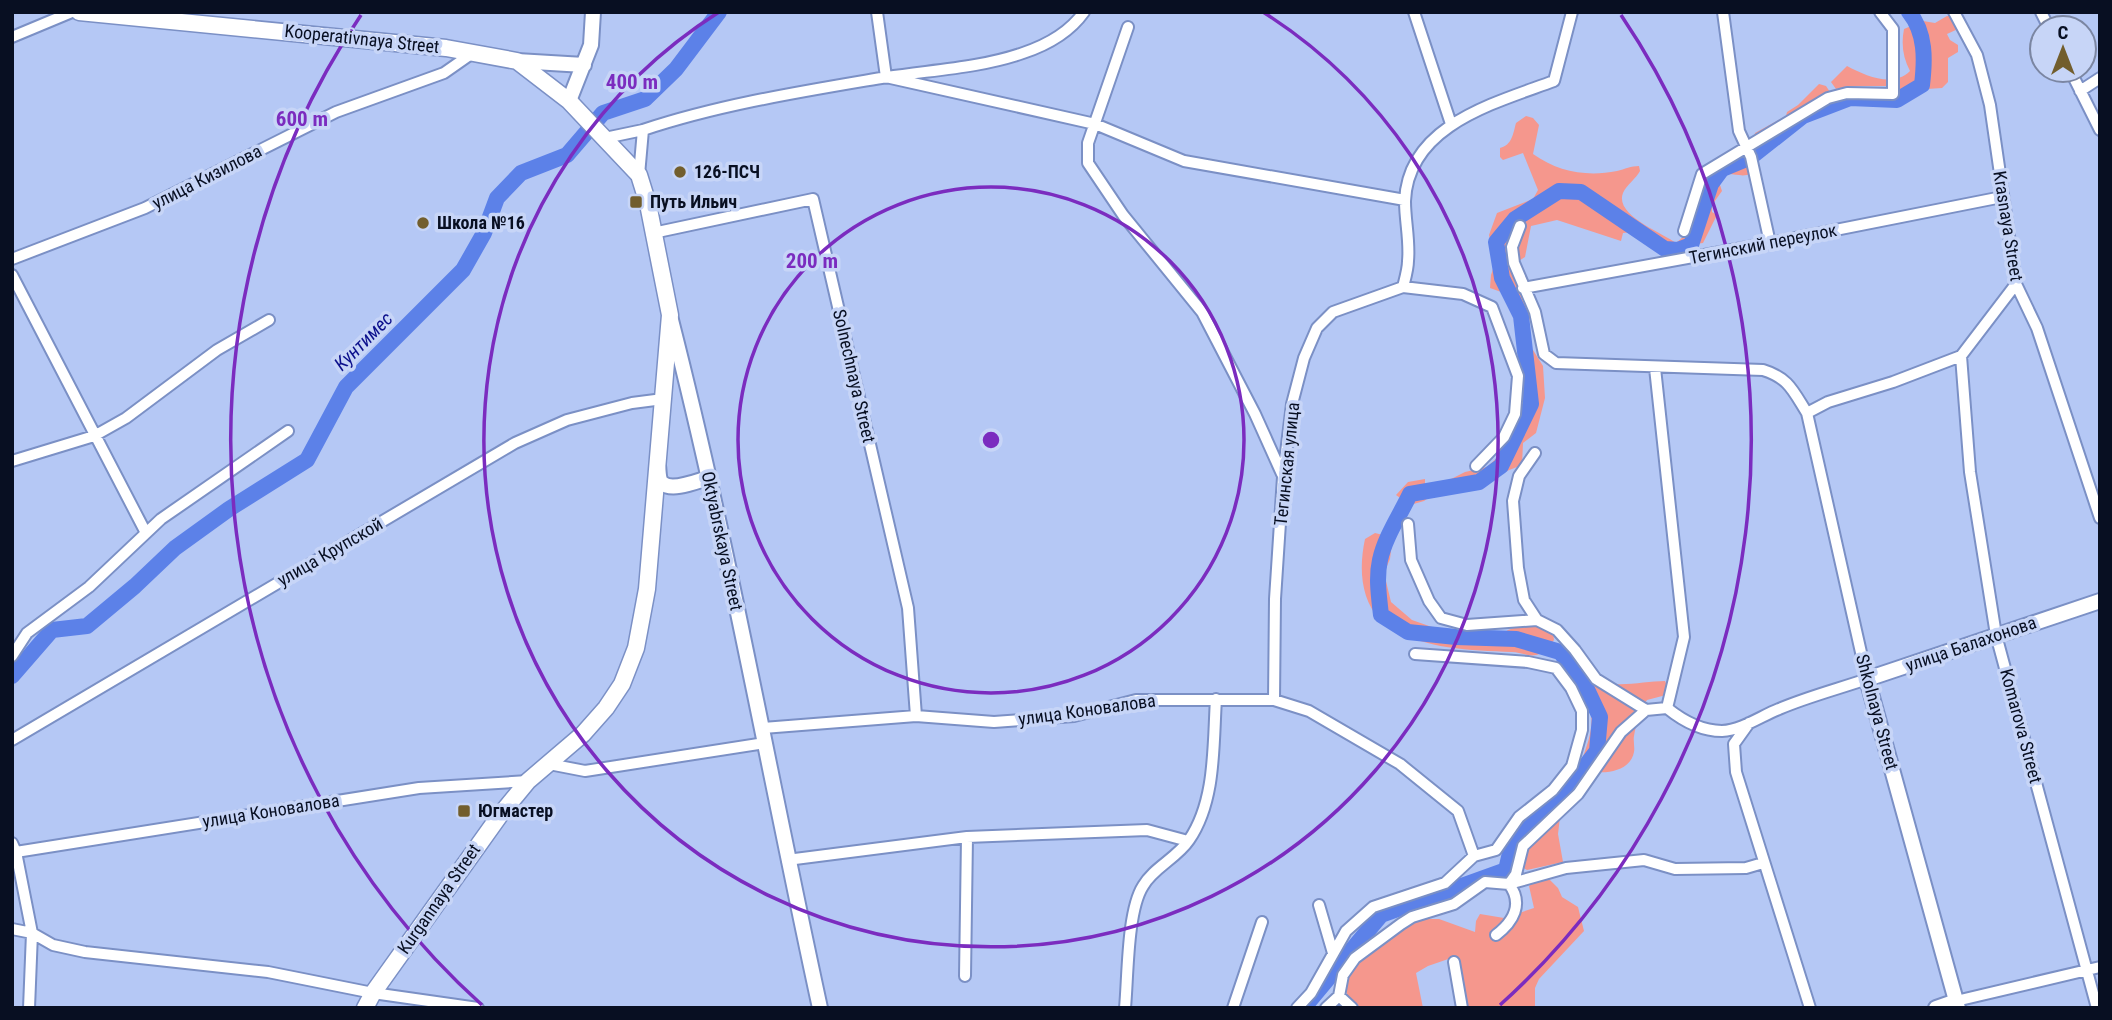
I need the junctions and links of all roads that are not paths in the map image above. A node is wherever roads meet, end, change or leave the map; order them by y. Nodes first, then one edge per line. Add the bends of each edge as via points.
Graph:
1 (72, 12) edge
2 (79, 12) edge
3 (593, 12) edge
4 (877, 12) edge
5 (1084, 12) edge
6 (1414, 12) edge
7 (1572, 12) edge
8 (1723, 12) edge
9 (1880, 12) edge
10 (1954, 12) edge
11 (216, 19) edge
12 (1128, 27) dead end
13 (12, 37) edge
14 (474, 52) junction
15 (517, 61) junction
16 (584, 65) junction
17 (886, 77) junction
18 (2100, 78) edge
19 (2077, 84) edge
20 (2080, 91) junction
21 (569, 101) junction
22 (1095, 124) junction
23 (1451, 124) junction
24 (643, 130) junction
25 (2100, 130) edge
26 (605, 138) junction
27 (1746, 146) junction
28 (639, 175) junction
29 (2002, 197) junction
30 (1405, 200) junction
31 (1520, 226) dead end
32 (1684, 231) dead end
33 (653, 233) junction
34 (1770, 243) junction
35 (12, 259) edge
36 (12, 275) edge
37 (2016, 284) junction
38 (1403, 287) junction
39 (1523, 289) junction
40 (670, 315) junction
41 (269, 320) dead end
42 (1961, 356) junction
43 (1655, 368) junction
44 (689, 390) junction
45 (663, 394) junction
46 (1807, 413) junction
47 (288, 431) dead end
48 (94, 436) junction
49 (1535, 453) dead end
50 (12, 461) edge
51 (657, 462) junction
52 (1476, 466) dead end
53 (1283, 477) junction
54 (708, 478) junction
55 (673, 487) junction
56 (2100, 518) edge
57 (654, 519) junction
58 (1408, 524) dead end
59 (146, 533) junction
60 (2100, 601) edge
61 (1537, 620) junction
62 (1996, 635) junction
63 (1415, 654) dead end
64 (12, 656) edge
65 (1867, 679) junction
66 (1216, 699) junction
67 (1274, 700) junction
68 (1667, 708) junction
69 (1646, 710) junction
70 (916, 716) junction
71 (1749, 723) junction
72 (763, 728) junction
73 (12, 740) edge
74 (765, 743) junction
75 (549, 764) junction
76 (528, 781) junction
77 (967, 838) junction
78 (1188, 841) junction
79 (14, 847) edge
80 (1474, 856) junction
81 (787, 860) junction
82 (1763, 863) junction
83 (1521, 876) junction
84 (1508, 884) junction
85 (1319, 905) dead end
86 (1262, 922) dead end
87 (12, 929) edge
88 (32, 933) junction
89 (1496, 935) dead end
90 (1333, 953) junction
91 (1454, 962) dead end
92 (2100, 967) edge
93 (2087, 970) junction
94 (965, 976) dead end
95 (373, 993) junction
96 (1339, 996) junction
97 (1957, 1005) edge
98 (29, 1008) edge
99 (365, 1008) edge
100 (478, 1008) edge
101 (820, 1008) edge
102 (1125, 1008) edge
103 (1233, 1008) edge
104 (1297, 1008) edge
105 (1326, 1008) edge
106 (1352, 1008) edge
107 (1462, 1008) edge
108 (1810, 1008) edge
109 (1936, 1008) edge
110 (2096, 1008) edge

1 - 13 street
2 - 11 main road, Kooperativnaya Street
3 - 16 street via 591,45
4 - 17 street
5 - 17 street via 1058,38 1023,53
6 - 23 street
7 - 23 street via 1554,81
8 - 27 street via 1739,131
9 - 27 street via 1893,29 1893,94 1847,93 1829,98
10 - 29 street, Krasnaya Street via 1977,55 1990,105
11 - 14 main road, Kooperativnaya Street
12 - 22 street
14 - 15 main road, Kooperativnaya Street
14 - 35 street, улица Кизилова via 444,73 337,112 145,208
15 - 16 street, Kooperativnaya Street
15 - 21 main road, Oktyabrskaya Street
16 - 21 street
17 - 22 street
17 - 24 street via 738,104
18 - 20 street
19 - 20 street
20 - 25 street
21 - 26 main road, Oktyabrskaya Street
22 - 30 street via 1184,161
22 - 53 street via 1088,163 1123,215 1202,312
23 - 30 street via 1426,146 1412,168
24 - 26 street
24 - 28 street
26 - 28 main road, Oktyabrskaya Street
27 - 32 street via 1702,174
27 - 34 street
28 - 33 main road, Oktyabrskaya Street
29 - 34 street, Тегинский переулок
29 - 37 street, Krasnaya Street
30 - 38 street via 1408,261
31 - 39 street via 1512,247
33 - 40 main road, Oktyabrskaya Street
33 - 70 street, Solnechnaya Street via 813,199 908,608
34 - 39 street, Тегинский переулок
36 - 48 street
37 - 42 street
37 - 56 street, Krasnaya Street via 2038,328
38 - 52 street, Тегинская улица via 1463,294 1492,307 1518,376 1515,414 1504,437
38 - 53 street, Тегинская улица via 1333,312 1317,328 1292,404
39 - 43 street, Shkolnaya Street via 1535,312 1544,354 1556,363
40 - 44 street, Oktyabrskaya Street
40 - 45 main road, Kurgannaya Street
41 - 48 street via 217,350 126,418
42 - 46 street
42 - 62 street, Komarova Street via 1970,472
43 - 46 street, Shkolnaya Street via 1763,370 1788,383
43 - 68 street via 1684,637
44 - 45 street via 677,384
44 - 54 street, Oktyabrskaya Street
45 - 51 main road, Kurgannaya Street
45 - 73 street, улица Крупской via 566,419 515,443
46 - 65 street, Shkolnaya Street
47 - 59 street
48 - 50 street
48 - 59 street
49 - 61 street via 1519,476 1513,501 1524,600
51 - 55 street via 662,483
51 - 57 main road, Kurgannaya Street
53 - 67 street, Тегинская улица
54 - 55 street
54 - 72 street, Oktyabrskaya Street
55 - 57 street via 659,502
57 - 75 main road, Kurgannaya Street via 643,617 622,684 583,734
58 - 61 street via 1411,561 1441,618 1467,625
59 - 64 street via 89,587 27,633
60 - 62 street, улица Балахонова
61 - 69 street via 1557,630 1596,679
62 - 65 street, улица Балахонова
62 - 93 street, Komarova Street
63 - 80 street via 1556,668 1582,711 1572,766 1553,790 1519,817 1496,850
65 - 71 street, улица Балахонова
65 - 97 street, Shkolnaya Street
66 - 67 street, улица Коновалова
66 - 70 street, улица Коновалова via 1136,700 1074,716 994,722
66 - 78 street via 1210,781 1202,814
67 - 80 street, улица Коновалова via 1309,711 1400,764 1458,811
68 - 69 street
68 - 71 street, улица Балахонова via 1704,729 1724,731
69 - 83 street via 1621,732 1577,794 1523,846
70 - 72 street, улица Коновалова
71 - 82 street via 1734,744 1735,772
72 - 74 street, Oktyabrskaya Street
74 - 75 street via 585,771
74 - 81 street, Oktyabrskaya Street
75 - 76 main road, Kurgannaya Street
76 - 79 street, улица Коновалова via 419,788
76 - 95 main road, Kurgannaya Street
77 - 78 street via 1147,830
77 - 81 street
77 - 94 street
78 - 102 street via 1143,885 1134,910
79 - 88 street
80 - 90 street via 1445,883 1373,907 1346,931
81 - 101 street, Oktyabrskaya Street
82 - 83 street via 1746,868 1675,869 1644,860
82 - 108 street
83 - 84 street
84 - 89 street via 1517,902 1516,911
84 - 96 street via 1485,882 1454,904 1401,924 1355,958 1343,975
85 - 90 street
86 - 103 street
87 - 88 street
88 - 95 street via 53,945 85,952 268,972
88 - 98 street
90 - 104 street
91 - 107 street
92 - 93 street
93 - 97 street
93 - 110 street, Komarova Street
95 - 99 main road, Kurgannaya Street
95 - 100 street
96 - 105 street
96 - 106 street
97 - 109 street

